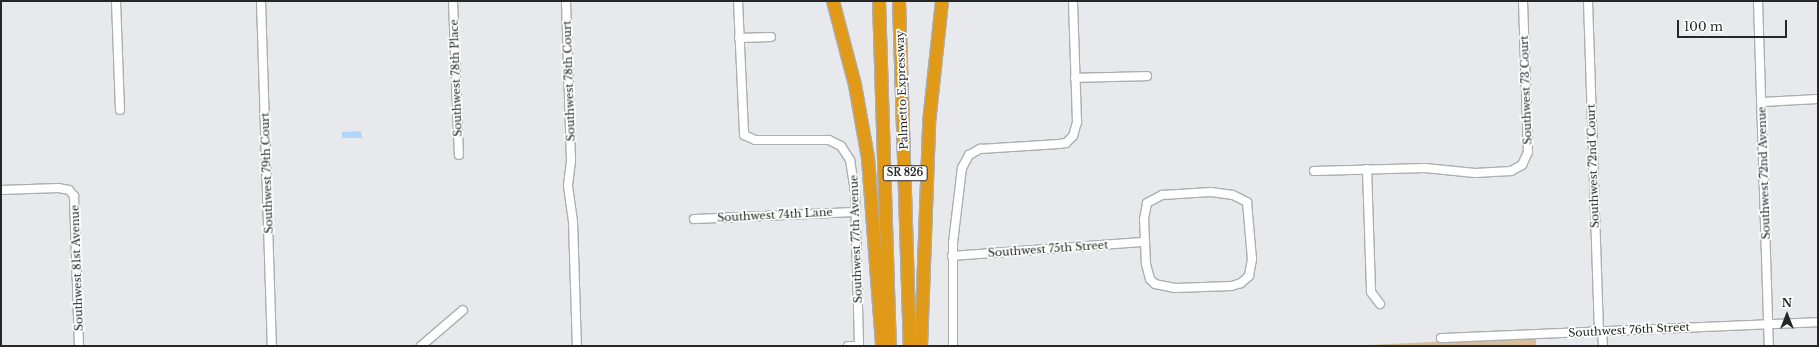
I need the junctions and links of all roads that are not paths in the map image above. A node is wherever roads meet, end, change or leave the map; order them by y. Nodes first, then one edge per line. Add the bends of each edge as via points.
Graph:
1 (116, 1) edge
2 (261, 1) edge
3 (454, 1) edge
4 (566, 1) edge
5 (738, 1) edge
6 (833, 1) edge
7 (879, 1) edge
8 (899, 1) edge
9 (942, 1) edge
10 (1073, 1) edge
11 (1523, 1) edge
12 (1588, 1) edge
13 (1758, 1) edge
14 (771, 37) dead end
15 (739, 38) junction
16 (1147, 76) dead end
17 (1075, 78) junction
18 (1818, 99) edge
19 (1762, 102) junction
20 (120, 110) dead end
21 (459, 155) dead end
22 (1367, 169) junction
23 (1314, 171) dead end
24 (1, 190) edge
25 (856, 212) junction
26 (694, 219) dead end
27 (1144, 242) junction
28 (952, 256) junction
29 (1380, 304) dead end
30 (463, 310) dead end
31 (1818, 322) edge
32 (1768, 324) junction
33 (1600, 331) junction
34 (1441, 338) dead end
35 (80, 346) edge
36 (272, 346) edge
37 (421, 346) edge
38 (577, 346) edge
39 (848, 346) edge
40 (859, 346) edge
41 (882, 346) edge
42 (890, 346) edge
43 (910, 346) edge
44 (921, 346) edge
45 (953, 346) edge
46 (1603, 346) edge
47 (1769, 346) edge

1 - 20 street
2 - 36 street, Southwest 79th Court
3 - 21 street, Southwest 78th Place
4 - 38 street, Southwest 78th Court via 571,161 576,207 573,222
5 - 15 street
6 - 41 highway via 853,78 868,158
7 - 42 highway, Palmetto Expressway / SR 826
8 - 43 highway, Palmetto Expressway / SR 826
9 - 44 highway via 929,123
10 - 17 street
11 - 22 street, Southwest 73 Court via 1528,152 1522,165 1511,171 1475,173 1425,168
12 - 33 street, Southwest 72nd Court
13 - 19 street, Southwest 72nd Avenue
14 - 15 street
15 - 25 street, Southwest 77th Avenue via 742,125 746,137 755,140 817,138 831,140 843,148 851,163
16 - 17 street
17 - 28 street via 1076,130 1066,142 988,147 969,155 960,178
18 - 19 street
19 - 32 street, Southwest 72nd Avenue
22 - 23 street, Southwest 73 Court
22 - 29 street via 1371,292
24 - 35 street, Southwest 81st Avenue via 58,188 71,191 75,205
25 - 26 street, Southwest 74th Lane
25 - 40 street, Southwest 77th Avenue
27 - 27 street via 1148,276 1157,286 1232,286 1241,283 1249,276 1252,259 1247,202 1242,198 1216,192 1166,194 1154,197 1144,209
27 - 28 street, Southwest 75th Street
28 - 45 street
30 - 37 street
31 - 32 street, Southwest 76th Street
32 - 33 street, Southwest 76th Street
32 - 47 street, Southwest 72nd Avenue
33 - 34 street, Southwest 76th Street
33 - 46 street, Southwest 72nd Court
39 - 40 street

